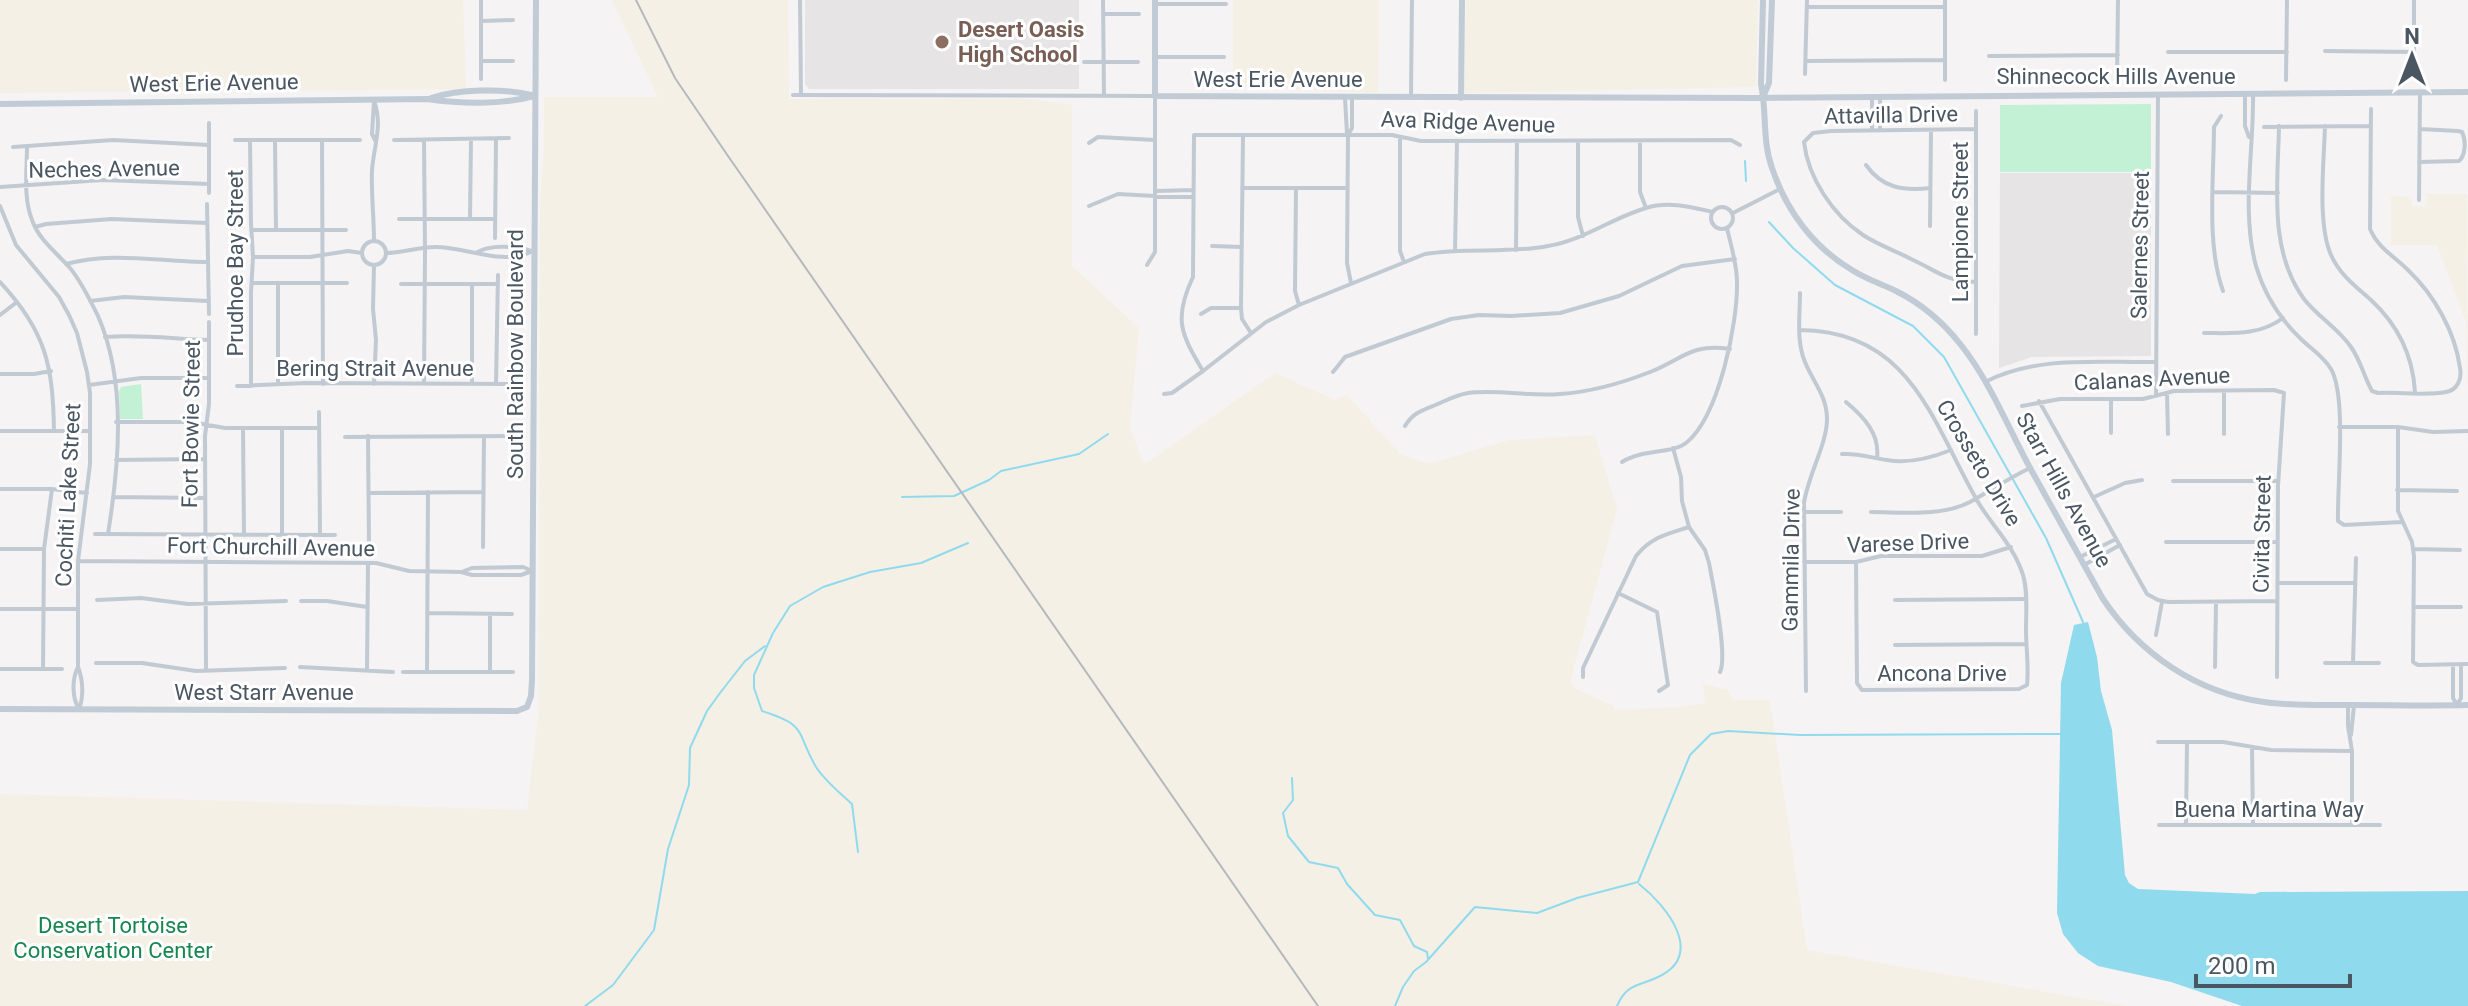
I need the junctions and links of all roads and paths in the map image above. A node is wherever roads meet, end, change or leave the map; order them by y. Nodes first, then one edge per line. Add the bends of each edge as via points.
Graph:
1 (481, 0) edge
2 (536, 0) edge
3 (800, 0) edge
4 (1103, 0) edge
5 (1412, 0) edge
6 (1462, 0) edge
7 (1763, 0) edge
8 (1772, 0) edge
9 (1807, 0) edge
10 (2118, 0) edge
11 (2287, 0) edge
12 (2414, 0) edge
13 (1155, 2) edge
14 (1945, 3) edge
15 (1226, 4) dead end
16 (1807, 7) junction
17 (1103, 14) junction
18 (1139, 14) dead end
19 (513, 20) dead end
20 (482, 21) junction
21 (2325, 51) dead end
22 (2168, 52) dead end
23 (2287, 52) junction
24 (2414, 52) junction
25 (2118, 55) junction
26 (1989, 56) dead end
27 (1155, 57) junction
28 (1224, 57) dead end
29 (1945, 60) junction
30 (482, 61) junction
31 (513, 61) dead end
32 (1806, 61) junction
33 (1084, 62) dead end
34 (1104, 62) junction
35 (1138, 62) dead end
36 (1805, 74) dead end
37 (2414, 78) dead end
38 (481, 79) dead end
39 (1945, 80) dead end
40 (2286, 80) dead end
41 (2117, 81) dead end
42 (2420, 92) junction
43 (2468, 92) edge
44 (2249, 93) junction
45 (2158, 94) junction
46 (793, 95) dead end
47 (801, 95) junction
48 (534, 96) junction
49 (1104, 96) junction
50 (1155, 96) junction
51 (1872, 96) junction
52 (1880, 96) junction
53 (1763, 97) junction
54 (1348, 98) junction
55 (1411, 98) junction
56 (1461, 98) junction
57 (374, 99) junction
58 (0, 104) edge
59 (2371, 109) dead end
60 (1976, 111) dead end
61 (2221, 116) dead end
62 (209, 123) dead end
63 (2279, 126) junction
64 (2325, 126) junction
65 (2370, 126) junction
66 (2264, 127) dead end
67 (1880, 129) junction
68 (1976, 129) junction
69 (2420, 129) junction
70 (1872, 130) junction
71 (1931, 130) junction
72 (1348, 135) junction
73 (1243, 136) junction
74 (1400, 137) junction
75 (509, 138) dead end
76 (471, 139) junction
77 (496, 139) junction
78 (235, 140) dead end
79 (322, 140) junction
80 (360, 140) dead end
81 (394, 140) dead end
82 (424, 140) junction
83 (1155, 140) junction
84 (250, 141) junction
85 (275, 141) junction
86 (1457, 141) junction
87 (1517, 141) junction
88 (1578, 141) junction
89 (1640, 141) junction
90 (1089, 143) dead end
91 (209, 145) junction
92 (1740, 145) dead end
93 (13, 147) dead end
94 (27, 147) junction
95 (2419, 162) junction
96 (1866, 165) dead end
97 (209, 184) junction
98 (27, 185) junction
99 (0, 187) edge
100 (1242, 188) junction
101 (1296, 188) junction
102 (1347, 188) junction
103 (1930, 188) junction
104 (1780, 189) junction
105 (2214, 192) junction
106 (2250, 192) junction
107 (209, 193) dead end
108 (2278, 193) junction
109 (1155, 194) junction
110 (1193, 194) junction
111 (2419, 200) dead end
112 (207, 204) dead end
113 (0, 206) edge
114 (1089, 206) dead end
115 (1646, 208) junction
116 (1713, 212) junction
117 (1733, 213) junction
118 (399, 219) dead end
119 (424, 219) junction
120 (470, 219) junction
121 (495, 219) junction
122 (207, 223) junction
123 (1930, 226) dead end
124 (35, 227) junction
125 (1727, 228) junction
126 (251, 230) junction
127 (276, 230) junction
128 (323, 230) junction
129 (346, 230) dead end
130 (1583, 236) junction
131 (495, 238) dead end
132 (374, 241) junction
133 (1212, 246) dead end
134 (425, 247) junction
135 (1242, 247) junction
136 (1516, 250) junction
137 (533, 251) junction
138 (1455, 251) junction
139 (362, 253) junction
140 (386, 253) junction
141 (323, 255) junction
142 (253, 257) junction
143 (1735, 259) junction
144 (208, 262) junction
145 (1404, 263) junction
146 (66, 264) junction
147 (374, 265) junction
148 (1147, 265) dead end
149 (498, 275) dead end
150 (0, 282) edge
151 (1976, 282) junction
152 (252, 283) junction
153 (278, 283) junction
154 (323, 283) junction
155 (347, 283) dead end
156 (1351, 283) junction
157 (401, 284) dead end
158 (424, 284) junction
159 (472, 284) junction
160 (498, 284) junction
161 (2223, 291) dead end
162 (1800, 293) dead end
163 (90, 301) junction
164 (208, 301) junction
165 (18, 302) junction
166 (1299, 305) junction
167 (1241, 308) junction
168 (209, 314) dead end
169 (1201, 314) dead end
170 (0, 315) edge
171 (2283, 318) junction
172 (209, 322) dead end
173 (1800, 330) junction
174 (1251, 333) junction
175 (2204, 333) dead end
176 (1976, 334) dead end
177 (105, 337) junction
178 (209, 340) junction
179 (1730, 349) junction
180 (2155, 362) junction
181 (51, 371) junction
182 (1203, 371) junction
183 (1333, 372) dead end
184 (0, 374) edge
185 (209, 378) junction
186 (116, 382) junction
187 (472, 383) junction
188 (1984, 383) junction
189 (278, 384) junction
190 (323, 384) junction
191 (374, 384) junction
192 (424, 384) junction
193 (496, 384) junction
194 (513, 384) dead end
195 (89, 385) junction
196 (237, 386) dead end
197 (251, 386) junction
198 (2224, 391) junction
199 (2415, 392) junction
200 (2167, 393) junction
201 (2284, 393) joint
202 (1164, 394) dead end
203 (2156, 396) junction
204 (2111, 399) junction
205 (2039, 401) junction
206 (1846, 402) dead end
207 (2022, 406) dead end
208 (319, 412) dead end
209 (116, 422) junction
210 (206, 424) junction
211 (1405, 426) dead end
212 (2339, 427) junction
213 (2398, 427) junction
214 (243, 428) junction
215 (282, 428) junction
216 (319, 428) junction
217 (0, 431) edge
218 (54, 431) junction
219 (90, 431) junction
220 (2468, 431) edge
221 (2111, 433) dead end
222 (2168, 434) dead end
223 (2224, 434) dead end
224 (368, 436) junction
225 (484, 436) junction
226 (513, 436) dead end
227 (345, 437) dead end
228 (1673, 448) junction
229 (1951, 450) junction
230 (1842, 454) dead end
231 (1877, 458) junction
232 (205, 459) junction
233 (116, 460) junction
234 (1622, 462) dead end
235 (2030, 468) junction
236 (2142, 480) dead end
237 (2173, 481) dead end
238 (2278, 481) junction
239 (0, 489) edge
240 (52, 489) junction
241 (2397, 490) junction
242 (2457, 491) dead end
243 (428, 492) junction
244 (483, 492) junction
245 (87, 493) junction
246 (369, 493) junction
247 (114, 497) junction
248 (2094, 497) junction
249 (205, 498) junction
250 (1976, 498) junction
251 (1804, 512) junction
252 (1841, 512) dead end
253 (1871, 512) dead end
254 (2402, 522) junction
255 (1689, 527) junction
256 (95, 534) dead end
257 (108, 534) junction
258 (205, 535) junction
259 (244, 535) junction
260 (282, 535) junction
261 (320, 535) junction
262 (335, 535) dead end
263 (2116, 539) junction
264 (2166, 542) dead end
265 (2278, 542) junction
266 (369, 545) dead end
267 (2120, 545) junction
268 (483, 547) dead end
269 (2011, 547) junction
270 (0, 549) edge
271 (44, 549) junction
272 (2414, 549) junction
273 (2460, 550) dead end
274 (2080, 557) junction
275 (2356, 558) dead end
276 (78, 561) junction
277 (205, 562) junction
278 (1804, 562) junction
279 (1856, 562) junction
280 (368, 563) junction
281 (2084, 565) junction
282 (427, 571) junction
283 (532, 571) junction
284 (2278, 583) junction
285 (2355, 583) junction
286 (1618, 593) junction
287 (2025, 599) junction
288 (97, 600) dead end
289 (1895, 600) dead end
290 (286, 601) dead end
291 (301, 601) dead end
292 (2277, 601) junction
293 (2162, 602) junction
294 (2216, 602) junction
295 (206, 604) junction
296 (367, 607) junction
297 (2414, 607) junction
298 (2461, 607) dead end
299 (0, 609) edge
300 (43, 609) junction
301 (78, 609) junction
302 (427, 613) junction
303 (490, 613) junction
304 (512, 614) dead end
305 (2156, 635) dead end
306 (2026, 644) junction
307 (1895, 645) dead end
308 (96, 663) dead end
309 (2325, 663) dead end
310 (2353, 663) junction
311 (2379, 663) dead end
312 (2453, 664) junction
313 (2461, 664) junction
314 (2468, 664) edge
315 (300, 667) dead end
316 (2215, 667) dead end
317 (285, 668) dead end
318 (0, 669) edge
319 (43, 669) junction
320 (62, 669) dead end
321 (206, 671) junction
322 (367, 671) junction
323 (393, 672) dead end
324 (403, 672) dead end
325 (427, 672) junction
326 (490, 672) junction
327 (513, 672) dead end
328 (1720, 672) dead end
329 (1583, 677) dead end
330 (2277, 677) dead end
331 (2025, 687) joint
332 (1659, 691) dead end
333 (1806, 691) dead end
334 (2351, 705) junction
335 (2457, 705) junction
336 (2468, 705) edge
337 (527, 707) joint
338 (0, 709) edge
339 (79, 709) junction
340 (2158, 742) dead end
341 (2187, 742) junction
342 (2252, 747) junction
343 (2352, 751) junction
344 (2253, 824) junction
345 (2159, 825) dead end
346 (2186, 825) junction
347 (2352, 825) junction
348 (2380, 825) dead end

1 - 20 street
2 - 48 street, South Rainbow Boulevard
3 - 47 street
4 - 17 street
5 - 55 street
6 - 56 street
7 - 53 street
8 - 53 street via 1769,83
9 - 16 street
10 - 25 street
11 - 23 street
12 - 24 street
13 - 15 street
13 - 27 street
14 - 16 street
14 - 29 street
16 - 32 street
17 - 18 street
17 - 34 street
19 - 20 street
20 - 30 street
21 - 24 street
22 - 23 street
23 - 40 street
24 - 37 street
25 - 26 street
25 - 41 street
27 - 28 street
27 - 50 street
29 - 32 street
29 - 39 street
30 - 31 street
30 - 38 street
32 - 36 street
33 - 34 street
34 - 35 street
34 - 49 street
42 - 43 street, Shinnecock Hills Avenue
42 - 44 street, Shinnecock Hills Avenue
42 - 69 street
44 - 45 street, Shinnecock Hills Avenue
44 - 106 street
45 - 52 street, Shinnecock Hills Avenue
45 - 180 street, Salernes Street
46 - 47 street, West Erie Avenue
47 - 49 street, West Erie Avenue
48 - 57 street, West Erie Avenue via 517,101
48 - 137 street, South Rainbow Boulevard
49 - 50 street, West Erie Avenue
50 - 54 street, West Erie Avenue
50 - 83 street
51 - 52 street, Shinnecock Hills Avenue
51 - 53 street, Shinnecock Hills Avenue
51 - 70 street
52 - 67 street
53 - 56 street, West Erie Avenue
53 - 104 street, Starr Hills Avenue via 1765,140
54 - 55 street, West Erie Avenue
54 - 72 street
55 - 56 street, West Erie Avenue
57 - 58 street, West Erie Avenue
57 - 132 street
59 - 65 street
60 - 68 street, Lampione Street
61 - 105 street via 2214,127
62 - 91 street
63 - 64 street
63 - 66 street
63 - 108 street
64 - 65 street
64 - 199 street via 2323,222 2328,248 2344,276 2397,331 2410,360
65 - 199 street via 2370,229 2439,310 2459,360 2458,385 2447,392
67 - 70 street, Attavilla Drive
67 - 71 street, Attavilla Drive
68 - 71 street, Attavilla Drive
68 - 151 street, Lampione Street
69 - 95 street
69 - 95 street via 2458,131 2464,138 2459,161
70 - 151 street, Attavilla Drive via 1808,137 1804,147 1826,197 1864,235 1940,276
71 - 103 street
72 - 73 street, Ava Ridge Avenue
72 - 74 street, Ava Ridge Avenue
72 - 102 street
73 - 100 street
73 - 110 street, Ava Ridge Avenue via 1194,135
74 - 86 street, Ava Ridge Avenue
74 - 145 street
75 - 77 street
76 - 77 street
76 - 82 street
76 - 120 street
77 - 121 street
78 - 84 street
79 - 80 street
79 - 85 street
79 - 128 street
81 - 82 street
82 - 119 street
83 - 90 street via 1098,137
83 - 109 street
84 - 85 street
84 - 126 street, Prudhoe Bay Street
85 - 127 street
86 - 87 street, Ava Ridge Avenue
86 - 138 street
87 - 88 street, Ava Ridge Avenue
87 - 136 street
88 - 89 street, Ava Ridge Avenue
88 - 130 street
89 - 92 street, Ava Ridge Avenue via 1731,140
89 - 115 street via 1640,192
91 - 94 street via 113,140
91 - 97 street
93 - 94 street
94 - 98 street
95 - 111 street
96 - 103 street via 1888,185
97 - 98 street, Neches Avenue via 114,180
97 - 107 street
98 - 99 street, Neches Avenue
98 - 124 street
100 - 101 street
100 - 135 street
101 - 102 street
101 - 166 street
102 - 156 street
103 - 123 street
104 - 117 street
104 - 188 street, Starr Hills Avenue via 1805,230 1830,255 1938,320 1962,346
105 - 106 street
105 - 161 street via 2214,250
106 - 108 street
106 - 171 street via 2257,267
108 - 199 street via 2280,241 2289,272 2309,306 2348,342 2372,391
109 - 110 street
109 - 114 street via 1118,194
109 - 148 street via 1155,252
110 - 182 street via 1193,277 1180,314 1185,342
112 - 122 street
113 - 195 street, Cochiti Lake Street via 16,245 69,315
115 - 116 street via 1665,205
115 - 130 street
116 - 117 street via 1723,207
116 - 125 street via 1715,226
117 - 125 street
118 - 119 street
119 - 120 street
119 - 134 street
120 - 121 street
121 - 131 street
122 - 124 street via 112,219
122 - 144 street
124 - 146 street
125 - 143 street
126 - 127 street
126 - 142 street, Prudhoe Bay Street
127 - 128 street
128 - 129 street
128 - 141 street
130 - 136 street
132 - 139 street
132 - 140 street
133 - 135 street
134 - 137 street via 484,256
134 - 140 street
134 - 158 street
135 - 167 street
136 - 138 street
137 - 283 street, South Rainbow Boulevard
138 - 145 street
139 - 141 street
139 - 147 street
140 - 147 street
141 - 142 street
141 - 154 street
142 - 152 street, Prudhoe Bay Street
143 - 179 street
143 - 183 street via 1682,266 1619,296 1560,313 1451,319 1345,357
144 - 146 street via 122,256
144 - 164 street
145 - 156 street
146 - 163 street
147 - 191 street
149 - 160 street
150 - 165 street
151 - 176 street, Lampione Street
152 - 153 street
152 - 197 street, Prudhoe Bay Street
153 - 154 street
153 - 189 street
154 - 155 street
154 - 190 street
156 - 166 street
157 - 158 street
158 - 159 street
158 - 192 street
159 - 160 street
159 - 187 street
160 - 193 street
162 - 173 street, Gammila Drive
163 - 164 street
163 - 177 street
164 - 168 street
165 - 170 street
165 - 181 street via 36,329
166 - 174 street
167 - 169 street via 1211,308
167 - 174 street
171 - 175 street via 2254,332
171 - 212 street via 2335,376
172 - 178 street, Fort Bowie Street
173 - 229 street, Crosseto Drive via 1845,336 1893,362 1922,396
173 - 251 street, Gammila Drive via 1805,362 1820,388 1827,418
174 - 182 street
177 - 178 street
177 - 186 street
178 - 185 street, Fort Bowie Street
179 - 211 street via 1698,348 1637,377 1562,394 1457,396 1412,415
179 - 228 street via 1697,431
180 - 188 street via 2041,364
180 - 203 street, Salernes Street
181 - 184 street
181 - 218 street
182 - 202 street
185 - 186 street
185 - 210 street, Fort Bowie Street
186 - 195 street
186 - 209 street
187 - 192 street, Bering Strait Avenue
187 - 193 street, Bering Strait Avenue
188 - 235 street, Starr Hills Avenue
189 - 190 street, Bering Strait Avenue
189 - 197 street, Bering Strait Avenue
190 - 191 street, Bering Strait Avenue
191 - 192 street, Bering Strait Avenue
193 - 194 street, Bering Strait Avenue
195 - 219 street, Cochiti Lake Street
196 - 197 street, Bering Strait Avenue
198 - 200 street, Calanas Avenue
198 - 201 street, Calanas Avenue
198 - 223 street
200 - 203 street, Calanas Avenue
200 - 222 street
201 - 238 street, Civita Street
203 - 204 street, Calanas Avenue
204 - 205 street, Calanas Avenue
204 - 221 street
205 - 207 street, Calanas Avenue
205 - 248 street
206 - 231 street via 1870,427
208 - 216 street
209 - 210 street
209 - 233 street
210 - 214 street
210 - 232 street, Fort Bowie Street
212 - 213 street
212 - 254 street via 2339,524
213 - 220 street
213 - 241 street
214 - 215 street
214 - 259 street
215 - 216 street
215 - 260 street
216 - 261 street
217 - 218 street
218 - 219 street
219 - 245 street, Cochiti Lake Street
224 - 225 street
224 - 227 street
224 - 246 street
225 - 226 street
225 - 244 street
228 - 234 street
228 - 255 street
229 - 231 street via 1912,461
229 - 250 street, Crosseto Drive
230 - 231 street
232 - 233 street
232 - 249 street, Fort Bowie Street
233 - 247 street
235 - 250 street
235 - 274 street, Starr Hills Avenue
236 - 248 street
237 - 238 street
238 - 265 street, Civita Street
239 - 240 street
240 - 245 street
240 - 271 street
241 - 242 street
241 - 254 street
243 - 244 street
243 - 246 street
243 - 282 street
244 - 268 street
245 - 276 street, Cochiti Lake Street
246 - 266 street
247 - 249 street
247 - 257 street
248 - 263 street
249 - 258 street, Fort Bowie Street
250 - 253 street via 1941,510
250 - 269 street, Crosseto Drive
251 - 252 street
251 - 278 street, Gammila Drive
254 - 272 street
255 - 286 street via 1663,534 1642,548
255 - 328 street via 1709,563 1724,665
256 - 257 street
257 - 258 street
258 - 259 street
258 - 277 street, Fort Bowie Street
259 - 260 street
260 - 261 street
261 - 262 street
263 - 267 street
263 - 274 street
264 - 265 street
265 - 284 street, Civita Street
267 - 281 street
267 - 293 street via 2147,594
269 - 279 street, Varese Drive via 1982,556 1881,556
269 - 287 street, Crosseto Drive via 2024,576
270 - 271 street
271 - 300 street
272 - 273 street
272 - 297 street
274 - 281 street, Starr Hills Avenue
275 - 285 street
276 - 277 street, Fort Churchill Avenue
276 - 301 street, Cochiti Lake Street
277 - 280 street, Fort Churchill Avenue
277 - 295 street, Fort Bowie Street
278 - 279 street, Varese Drive
278 - 333 street, Gammila Drive
279 - 331 street, Ancona Drive via 1860,688
280 - 282 street, Fort Churchill Avenue
280 - 296 street
281 - 334 street, Starr Hills Avenue via 2125,628 2195,681 2263,702
282 - 283 street, Fort Churchill Avenue
282 - 302 street
283 - 337 street, South Rainbow Boulevard via 532,688
284 - 285 street
284 - 292 street, Civita Street
285 - 310 street
286 - 329 street
286 - 332 street via 1657,612 1668,685
287 - 289 street
287 - 306 street, Crosseto Drive
288 - 295 street
290 - 295 street
291 - 296 street
292 - 294 street
292 - 330 street, Civita Street
293 - 294 street
293 - 305 street
294 - 316 street
295 - 321 street, Fort Bowie Street
296 - 322 street
297 - 298 street
297 - 312 street via 2414,663
299 - 300 street
300 - 301 street
300 - 319 street
301 - 339 street, Cochiti Lake Street via 74,701
302 - 303 street
302 - 325 street
303 - 304 street
303 - 326 street
306 - 307 street
306 - 331 street, Crosseto Drive
308 - 321 street
309 - 310 street
310 - 311 street
312 - 313 street
312 - 335 street
313 - 314 street
313 - 335 street
315 - 322 street
317 - 321 street
318 - 319 street
319 - 320 street
322 - 323 street
324 - 325 street
325 - 326 street
326 - 327 street
334 - 335 street, Starr Hills Avenue
334 - 343 street
335 - 336 street, Starr Hills Avenue
337 - 339 street, West Starr Avenue
338 - 339 street, West Starr Avenue
340 - 341 street
341 - 342 street
341 - 346 street
342 - 343 street
342 - 344 street
343 - 347 street
344 - 346 street, Buena Martina Way
344 - 347 street, Buena Martina Way
345 - 346 street, Buena Martina Way
347 - 348 street, Buena Martina Way

